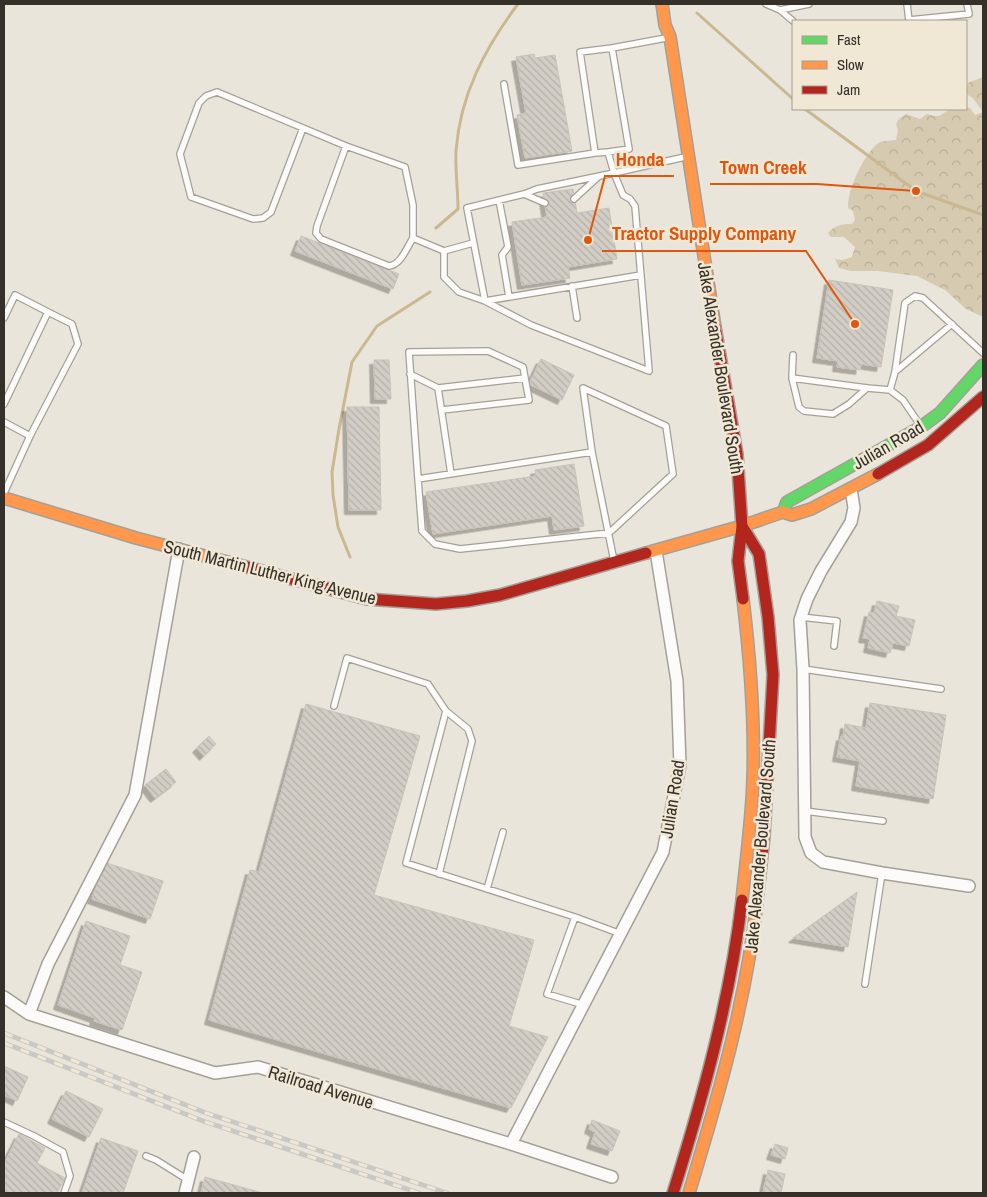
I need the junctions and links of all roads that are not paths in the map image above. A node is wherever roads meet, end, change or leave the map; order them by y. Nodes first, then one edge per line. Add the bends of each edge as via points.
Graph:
1 (662, 4) edge
2 (766, 4) edge
3 (809, 4) edge
4 (907, 4) edge
5 (967, 4) edge
6 (780, 10) junction
7 (792, 20) edge
8 (909, 20) edge
9 (918, 20) edge
10 (670, 37) junction
11 (612, 48) junction
12 (504, 84) dead end
13 (303, 128) junction
14 (346, 146) junction
15 (608, 152) junction
16 (595, 153) junction
17 (687, 157) junction
18 (614, 172) junction
19 (600, 176) junction
20 (524, 194) junction
21 (574, 199) dead end
22 (499, 200) junction
23 (545, 203) dead end
24 (413, 238) junction
25 (473, 243) junction
26 (444, 251) junction
27 (641, 275) junction
28 (572, 286) junction
29 (509, 297) junction
30 (485, 301) junction
31 (48, 312) junction
32 (4, 318) edge
33 (577, 318) dead end
34 (952, 324) junction
35 (983, 353) edge
36 (793, 355) dead end
37 (983, 365) edge
38 (895, 372) junction
39 (410, 374) junction
40 (525, 378) junction
41 (792, 378) junction
42 (438, 388) junction
43 (867, 388) junction
44 (890, 390) junction
45 (983, 397) edge
46 (4, 404) edge
47 (442, 410) junction
48 (4, 422) edge
49 (921, 427) junction
50 (30, 436) junction
51 (592, 452) junction
52 (452, 474) junction
53 (418, 478) junction
54 (851, 489) junction
55 (4, 493) edge
56 (4, 498) edge
57 (783, 512) junction
58 (742, 526) junction
59 (608, 533) junction
60 (179, 549) junction
61 (656, 551) junction
62 (614, 563) junction
63 (801, 617) junction
64 (834, 646) dead end
65 (803, 669) junction
66 (941, 689) dead end
67 (334, 706) dead end
68 (446, 711) junction
69 (805, 811) junction
70 (883, 821) dead end
71 (503, 832) dead end
72 (882, 873) junction
73 (439, 874) junction
74 (969, 886) dead end
75 (486, 889) junction
76 (575, 917) junction
77 (621, 934) junction
78 (865, 984) dead end
79 (4, 997) edge
80 (584, 1005) junction
81 (29, 1014) junction
82 (716, 1104) junction
83 (4, 1122) edge
84 (511, 1144) junction
85 (146, 1156) dead end
86 (194, 1157) dead end
87 (612, 1177) dead end
88 (188, 1180) junction
89 (64, 1193) edge
90 (185, 1193) edge
91 (673, 1193) edge
92 (689, 1193) edge
93 (696, 1193) edge

1 - 10 main road, Jake Alexander Boulevard South
2 - 6 lane
3 - 6 lane
4 - 8 lane
5 - 9 lane via 969,14
6 - 7 lane
10 - 11 lane
10 - 17 main road, Jake Alexander Boulevard South
11 - 15 lane via 628,149
11 - 16 lane via 580,52
12 - 16 lane via 518,164
13 - 13 lane via 217,92 206,96 199,103 180,154 191,198 253,219 263,218 270,212
13 - 14 lane
14 - 24 lane via 405,167 413,205
14 - 24 lane via 316,233 320,238 389,266 398,262
15 - 16 lane
15 - 18 lane
17 - 18 lane
17 - 58 main road, Jake Alexander Boulevard South via 737,454
18 - 19 lane
18 - 27 lane via 623,195 635,206
19 - 20 lane
19 - 21 lane
20 - 22 lane
20 - 23 lane
22 - 25 lane via 467,208
22 - 29 lane via 508,247 502,255
24 - 26 lane
25 - 26 lane
25 - 30 lane
26 - 30 lane via 444,277 459,292
27 - 28 lane
27 - 30 lane via 649,372 532,325
28 - 29 lane
28 - 33 lane
29 - 30 lane
31 - 32 lane via 15,295
31 - 46 lane
31 - 50 lane via 72,324 78,344
34 - 35 lane
34 - 38 lane
34 - 38 lane via 922,298 910,298 905,303
36 - 41 lane
37 - 49 main road, Julian Road via 940,413
38 - 44 lane
39 - 40 lane via 408,352 488,351 523,367
39 - 42 lane
39 - 53 lane
40 - 42 lane
40 - 47 lane via 530,400
41 - 43 lane
41 - 43 lane via 799,407 804,411 833,414
42 - 47 lane
43 - 44 lane
44 - 49 lane via 903,400
45 - 54 main road, Julian Road via 928,445
47 - 52 lane
48 - 50 lane
49 - 57 main road, Julian Road via 787,502
50 - 55 lane
51 - 52 lane
51 - 59 lane
51 - 59 lane via 583,388 666,426 673,474
52 - 53 lane
53 - 59 lane via 422,531 435,544 460,549
54 - 57 main road, Julian Road via 811,509 792,515
54 - 63 street, Julian Road via 854,508 851,522 821,571
56 - 60 main road, South Martin Luther King Avenue
57 - 58 main road, Julian Road
58 - 61 main road, Julian Road
58 - 82 main road, Jake Alexander Boulevard South via 759,554 773,684 764,836 752,946
58 - 91 main road, Jake Alexander Boulevard South via 738,561 750,647 753,706 753,779 748,846 726,1003
59 - 62 lane
60 - 62 main road, South Martin Luther King Avenue via 367,599 436,604 500,595
60 - 81 street via 135,795 48,964
61 - 62 main road, South Martin Luther King Avenue
61 - 77 street, Julian Road via 678,681 680,765 663,852
63 - 64 lane via 837,621
63 - 65 street, Julian Road
65 - 66 lane
65 - 69 street, Julian Road
67 - 68 lane via 347,658 428,684
68 - 73 lane via 468,729 472,742
68 - 73 lane via 406,864
69 - 70 lane
69 - 72 street, Julian Road via 805,837 811,853 823,862
71 - 75 lane
72 - 74 street, Julian Road
72 - 78 lane
73 - 75 lane
75 - 76 lane
76 - 77 lane
76 - 80 lane via 547,994
77 - 80 street, Julian Road
79 - 81 street, Railroad Avenue
80 - 84 street, Julian Road
81 - 84 street, Railroad Avenue via 215,1073 258,1067
82 - 92 main road, Jake Alexander Boulevard South
82 - 93 main road
83 - 89 lane via 63,1152 70,1176
84 - 87 street, Railroad Avenue
85 - 88 lane
86 - 88 street
88 - 90 street

